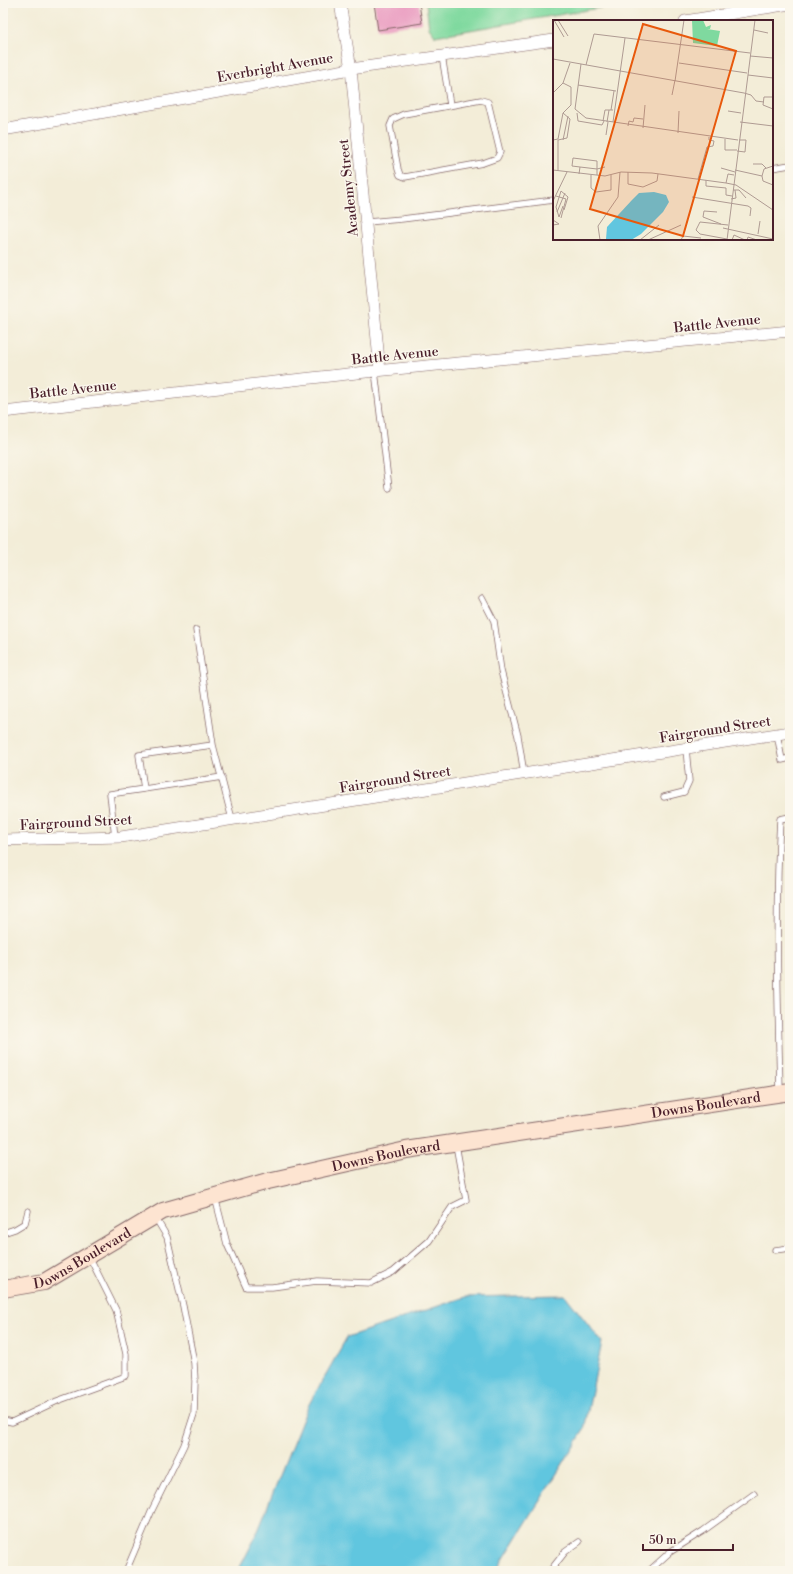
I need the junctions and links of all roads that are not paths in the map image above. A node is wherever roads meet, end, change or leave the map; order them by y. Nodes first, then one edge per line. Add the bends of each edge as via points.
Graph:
1 (340, 3) edge
2 (790, 4) edge
3 (691, 20) edge
4 (553, 40) edge
5 (442, 56) junction
6 (351, 69) junction
7 (450, 105) junction
8 (3, 130) edge
9 (790, 165) edge
10 (773, 168) edge
11 (553, 200) edge
12 (367, 222) junction
13 (790, 331) edge
14 (378, 371) junction
15 (3, 412) edge
16 (389, 488) dead end
17 (482, 598) dead end
18 (196, 630) dead end
19 (790, 732) edge
20 (777, 734) junction
21 (213, 745) junction
22 (686, 749) junction
23 (790, 758) edge
24 (524, 774) junction
25 (222, 777) junction
26 (144, 789) junction
27 (664, 797) dead end
28 (790, 817) edge
29 (232, 819) junction
30 (115, 837) junction
31 (3, 840) edge
32 (785, 1093) edge
33 (456, 1142) junction
34 (215, 1196) junction
35 (28, 1211) dead end
36 (154, 1216) junction
37 (3, 1234) edge
38 (790, 1248) edge
39 (775, 1250) dead end
40 (88, 1256) junction
41 (3, 1289) edge
42 (3, 1420) edge
43 (754, 1494) dead end
44 (579, 1542) dead end
45 (126, 1571) edge
46 (550, 1571) edge
47 (650, 1571) edge

1 - 6 street, Academy Street
2 - 3 street
4 - 5 street, Everbright Avenue
5 - 6 street, Everbright Avenue
5 - 7 lane
6 - 8 street, Everbright Avenue
6 - 12 street, Academy Street
7 - 7 lane via 481,100 488,102 500,152 497,158 483,163 405,177 400,175 390,126 393,119 404,114
9 - 10 lane
11 - 12 lane
12 - 14 street, Academy Street
13 - 14 street, Battle Avenue
14 - 15 street, Battle Avenue
14 - 16 lane
17 - 24 lane via 494,621 501,671 518,736
18 - 21 lane
19 - 20 street, Fairground Street
20 - 22 street, Fairground Street
20 - 23 lane via 782,760
21 - 25 lane
21 - 26 lane via 139,755
22 - 24 street, Fairground Street
22 - 27 lane via 689,781 684,792
24 - 29 street, Fairground Street
25 - 26 lane
25 - 29 lane
26 - 30 lane via 110,794
28 - 32 lane via 780,819 778,858 777,969
29 - 30 street, Fairground Street
30 - 31 street, Fairground Street
32 - 33 street, Downs Boulevard
33 - 34 street, Downs Boulevard via 268,1181
33 - 34 lane via 466,1200 452,1207 429,1241 393,1272 371,1283 317,1281 272,1287 246,1287 227,1244
34 - 36 street, Downs Boulevard
35 - 37 lane via 25,1223
36 - 40 street, Downs Boulevard
36 - 45 lane via 166,1237 183,1306 194,1363 194,1414 184,1445
38 - 39 lane
40 - 41 street, Downs Boulevard via 44,1282
40 - 42 lane via 116,1310 126,1354 126,1376 57,1400 12,1422
43 - 47 lane via 670,1552
44 - 46 lane via 565,1552

